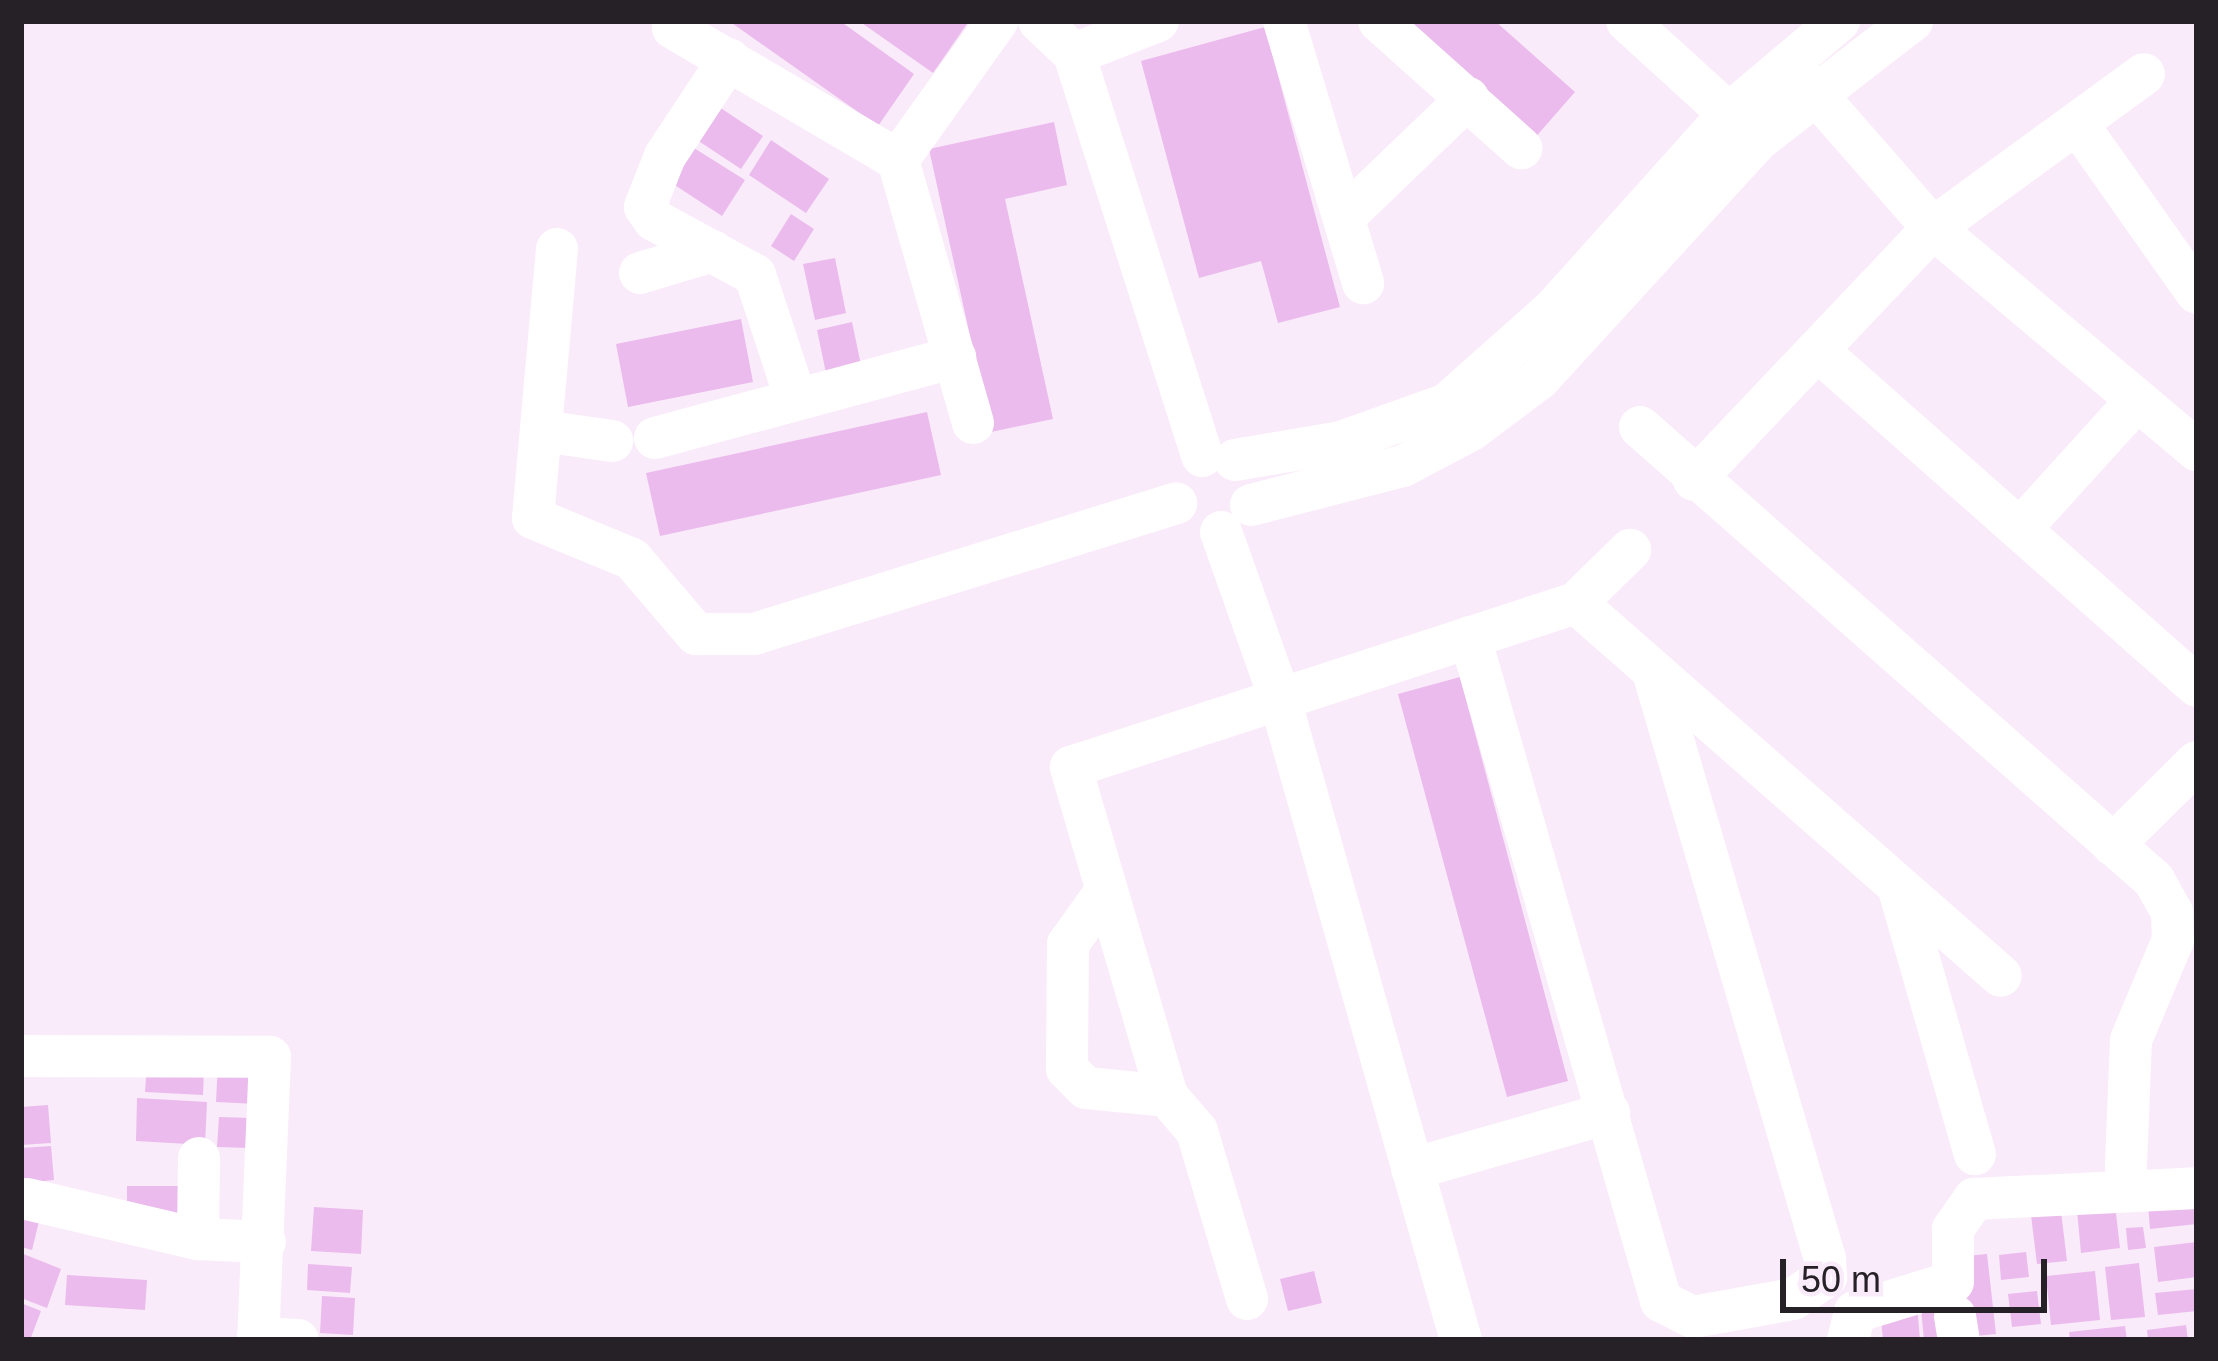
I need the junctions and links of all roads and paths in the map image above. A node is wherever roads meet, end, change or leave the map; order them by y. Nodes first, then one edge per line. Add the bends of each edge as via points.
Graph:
1 (997, 21) edge
2 (1039, 21) edge
3 (1158, 21) edge
4 (1284, 21) edge
5 (1379, 21) edge
6 (1627, 21) edge
7 (1839, 21) edge
8 (1906, 23) edge
9 (673, 28) dead end
10 (1073, 54) junction
11 (728, 59) junction
12 (2144, 74) dead end
13 (1803, 80) junction
14 (1468, 98) junction
15 (1744, 126) junction
16 (2079, 126) junction
17 (1521, 148) dead end
18 (898, 160) junction
19 (1344, 217) junction
20 (1933, 228) junction
21 (556, 249) dead end
22 (713, 251) junction
23 (640, 273) dead end
24 (1363, 284) dead end
25 (2197, 293) edge
26 (1817, 350) junction
27 (955, 357) junction
28 (1496, 386) junction
29 (795, 397) junction
30 (2137, 400) junction
31 (973, 423) dead end
32 (1640, 427) dead end
33 (541, 431) junction
34 (655, 438) dead end
35 (612, 441) dead end
36 (2197, 451) edge
37 (1219, 458) junction
38 (1694, 480) junction
39 (1176, 502) junction
40 (1236, 518) junction
41 (2022, 527) junction
42 (1630, 550) dead end
43 (1576, 603) junction
44 (1470, 637) junction
45 (1654, 675) junction
46 (2197, 686) edge
47 (1279, 696) junction
48 (2197, 762) edge
49 (2113, 845) junction
50 (1898, 886) junction
51 (1106, 891) junction
52 (2001, 976) dead end
53 (21, 1056) edge
54 (1167, 1096) junction
55 (1609, 1113) junction
56 (1975, 1154) dead end
57 (199, 1158) dead end
58 (2126, 1167) dead end
59 (1412, 1169) junction
60 (2197, 1188) edge
61 (27, 1198) dead end
62 (198, 1239) junction
63 (265, 1241) junction
64 (1247, 1299) dead end
65 (271, 1340) edge
66 (1461, 1340) edge
67 (1848, 1340) edge

1 - 18 street
2 - 10 street
3 - 10 street
4 - 19 street
5 - 14 street
6 - 15 street
7 - 13 street
8 - 13 street
9 - 11 street
10 - 37 street
11 - 18 street
11 - 22 street via 665,156 645,207 654,220
12 - 16 street
13 - 15 street
13 - 20 street
14 - 17 street
14 - 19 street
15 - 28 street via 1539,380
16 - 20 street
16 - 25 street
18 - 27 street
19 - 24 street
20 - 26 street
20 - 30 street
21 - 33 street
22 - 23 street
22 - 29 street via 755,274
26 - 38 street
26 - 41 street
27 - 29 street
27 - 31 street
28 - 37 street via 1341,442
28 - 40 street via 1403,466
29 - 34 street
30 - 36 street
30 - 41 street
32 - 38 street
33 - 35 street
33 - 39 street via 533,518 632,560 696,634 754,634
37 - 39 street via 1180,474
37 - 40 street via 1251,477
38 - 49 street
39 - 40 street via 1193,526
40 - 47 street
41 - 46 street
42 - 43 street
43 - 44 street
43 - 45 street
44 - 47 street
44 - 55 street
45 - 50 street
45 - 55 street via 1826,1276 1793,1299 1693,1317 1671,1310 1661,1301
47 - 51 street via 1074,762
47 - 59 street
48 - 49 street
49 - 58 street via 2154,880 2172,913 2173,940 2131,1040
50 - 52 street
50 - 56 street
51 - 54 street
51 - 54 street via 1068,944 1067,1069 1086,1088
53 - 63 street via 270,1057
54 - 64 street via 1197,1131
55 - 59 street
57 - 62 street
59 - 66 street
60 - 67 street via 1975,1199 1953,1229 1953,1282 1855,1312
61 - 62 street
62 - 63 street
63 - 65 street

